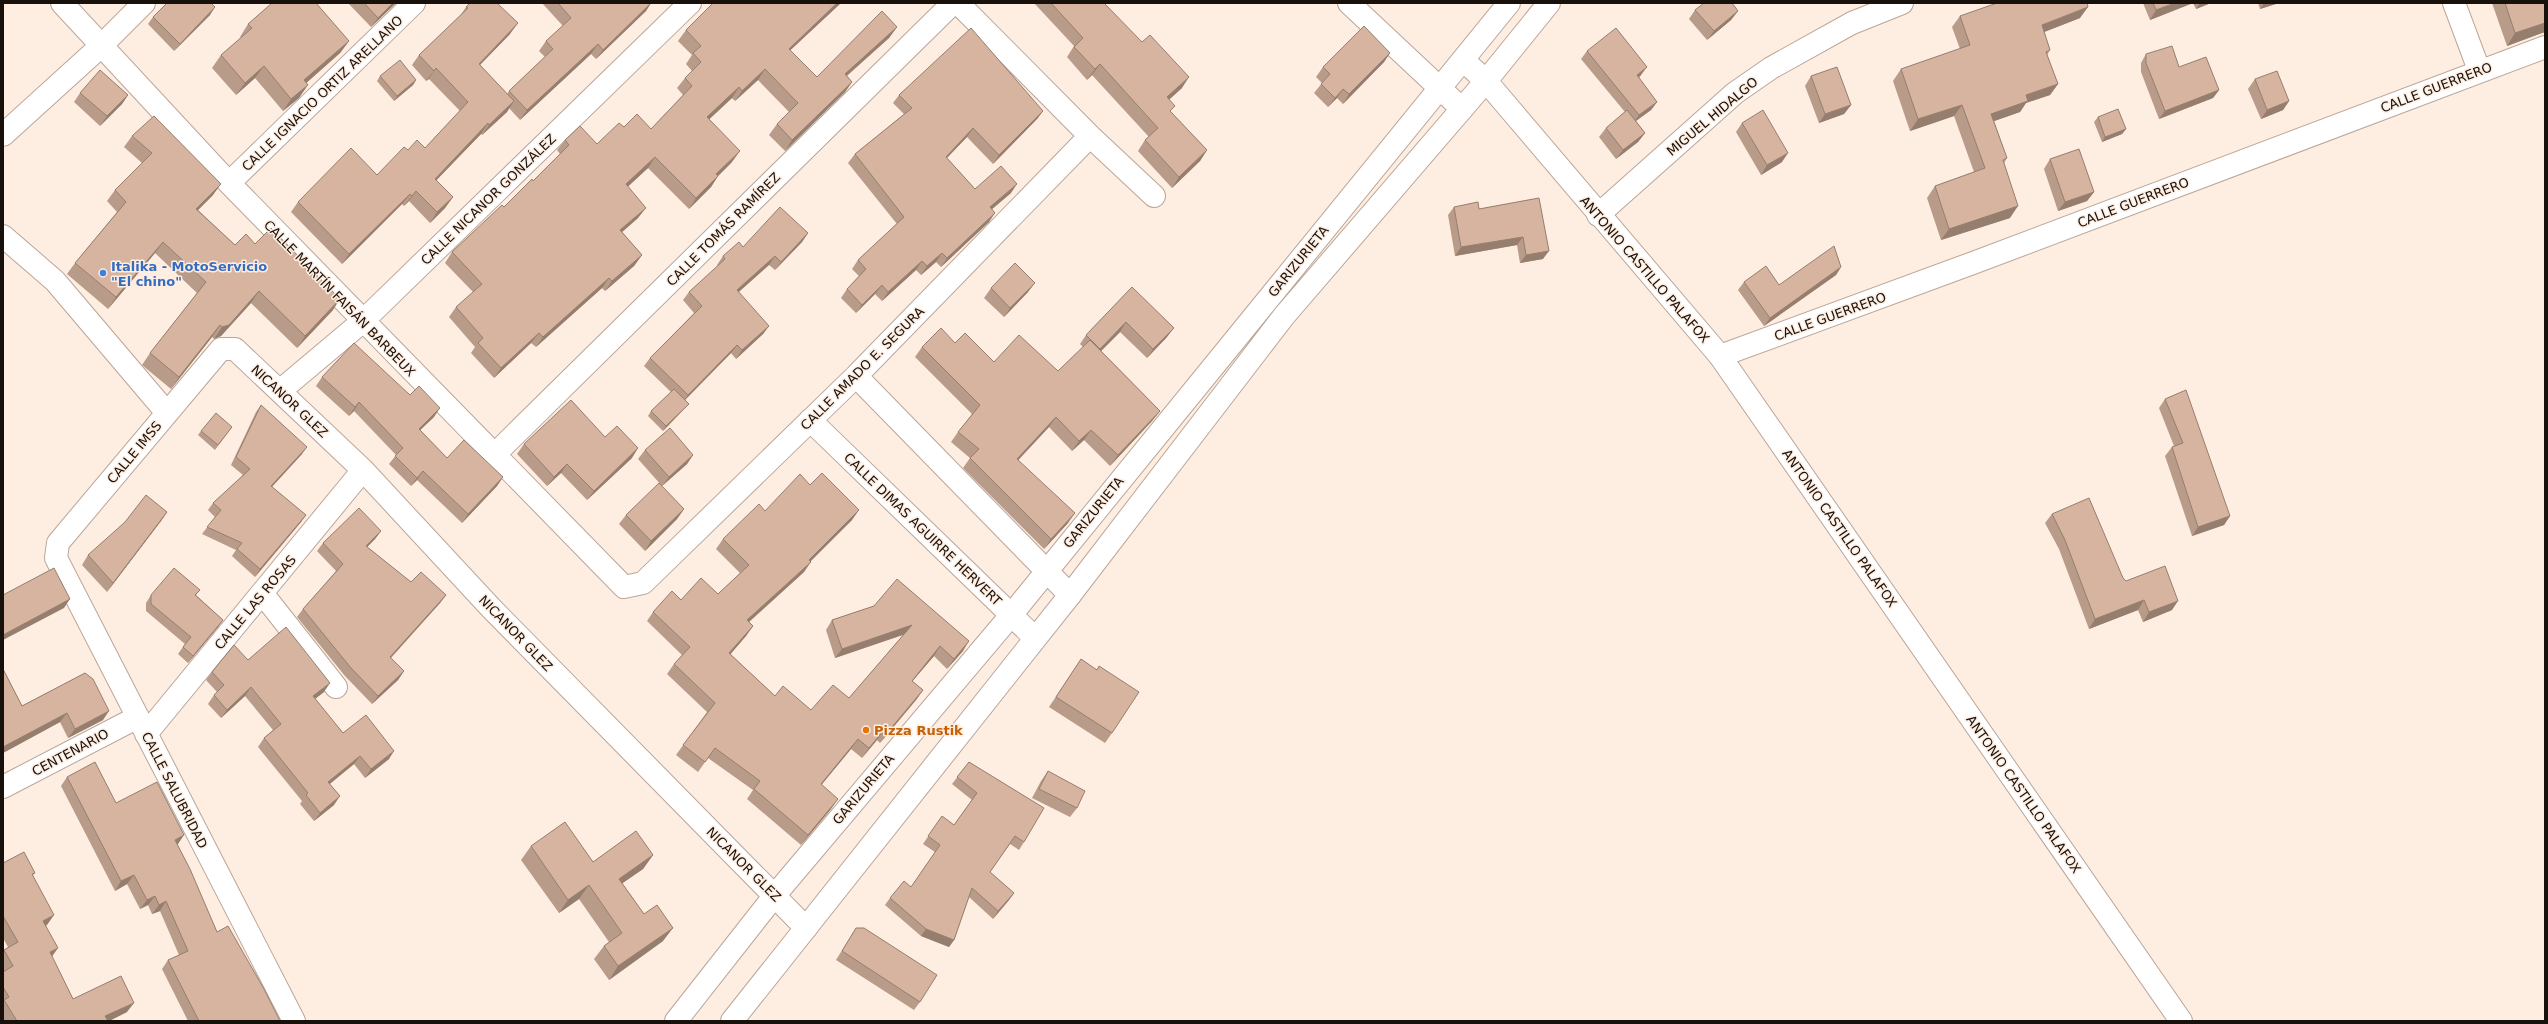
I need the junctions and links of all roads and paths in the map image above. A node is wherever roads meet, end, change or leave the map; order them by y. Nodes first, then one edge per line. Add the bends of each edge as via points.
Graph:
1 (62, 3) edge
2 (144, 3) edge
3 (414, 3) edge
4 (690, 3) edge
5 (953, 3) edge
6 (958, 3) edge
7 (1349, 3) edge
8 (1509, 3) edge
9 (1550, 3) edge
10 (1902, 3) edge
11 (2454, 3) edge
12 (102, 46) junction
13 (2545, 47) edge
14 (1464, 61) junction
15 (2479, 70) junction
16 (1486, 81) junction
17 (1439, 88) junction
18 (1462, 109) junction
19 (3, 135) edge
20 (1090, 136) junction
21 (229, 183) junction
22 (1154, 196) dead end
23 (1598, 215) junction
24 (3, 236) edge
25 (362, 321) junction
26 (221, 349) joint
27 (1720, 356) junction
28 (856, 376) junction
29 (281, 390) junction
30 (167, 413) junction
31 (810, 420) junction
32 (494, 455) junction
33 (363, 470) junction
34 (56, 558) joint
35 (1045, 572) junction
36 (624, 587) joint
37 (262, 593) junction
38 (1070, 595) junction
39 (1012, 614) junction
40 (1035, 638) junction
41 (336, 687) dead end
42 (142, 725) junction
43 (3, 787) edge
44 (775, 895) junction
45 (806, 928) junction
46 (294, 1021) edge
47 (676, 1021) edge
48 (732, 1021) edge
49 (2181, 1021) edge

1 - 12 street, CALLE MARTÍN FAISÁN BARBEUX
2 - 12 street
3 - 21 street, CALLE IGNACIO ORTIZ ARELLANO
4 - 25 street, CALLE NICANOR GONZÁLEZ
5 - 32 street, CALLE TOMÁS RAMÍREZ
6 - 20 street
7 - 17 street
8 - 14 street, GARIZURIETA
9 - 16 street, GARIZURIETA
10 - 23 street, MIGUEL HIDALGO via 1852,23 1771,68 1735,93
11 - 15 street
12 - 19 street
12 - 21 street, CALLE MARTÍN FAISÁN BARBEUX
13 - 15 street, CALLE GUERRERO
14 - 16 street, ANTONIO CASTILLO PALAFOX
14 - 17 street, GARIZURIETA
15 - 27 street, CALLE GUERRERO via 1973,263
16 - 18 street, GARIZURIETA
16 - 23 street, ANTONIO CASTILLO PALAFOX
17 - 18 street
17 - 35 street, GARIZURIETA
18 - 38 street, GARIZURIETA via 1284,316
20 - 22 street
20 - 28 street, CALLE AMADO E. SEGURA
21 - 25 street, CALLE MARTÍN FAISÁN BARBEUX
23 - 27 street, ANTONIO CASTILLO PALAFOX
24 - 30 street via 55,281
25 - 29 street, CALLE NICANOR GONZÁLEZ
25 - 32 street, CALLE MARTÍN FAISÁN BARBEUX
26 - 29 street, NICANOR GLEZ via 235,349
26 - 30 street, CALLE IMSS
27 - 49 street, ANTONIO CASTILLO PALAFOX
28 - 31 street, CALLE AMADO E. SEGURA
28 - 35 street
29 - 33 street, NICANOR GLEZ
30 - 34 street, CALLE IMSS via 58,543
31 - 36 street, CALLE AMADO E. SEGURA via 643,583
31 - 39 street, CALLE DIMAS AGUIRRE HERVERT
32 - 36 street, CALLE MARTÍN FAISÁN BARBEUX
33 - 37 street, CALLE LAS ROSAS
33 - 44 street, NICANOR GLEZ via 497,614
34 - 42 street, CALLE SALUBRIDAD
35 - 38 street
35 - 39 street, GARIZURIETA
37 - 41 street
37 - 42 street, CALLE LAS ROSAS
38 - 40 street, GARIZURIETA
39 - 40 street, CALLE DIMAS AGUIRRE HERVERT
39 - 44 street, GARIZURIETA
40 - 45 street, GARIZURIETA
42 - 43 street, CENTENARIO
42 - 46 street, CALLE SALUBRIDAD
44 - 45 street, NICANOR GLEZ
44 - 47 street, GARIZURIETA
45 - 48 street, GARIZURIETA

